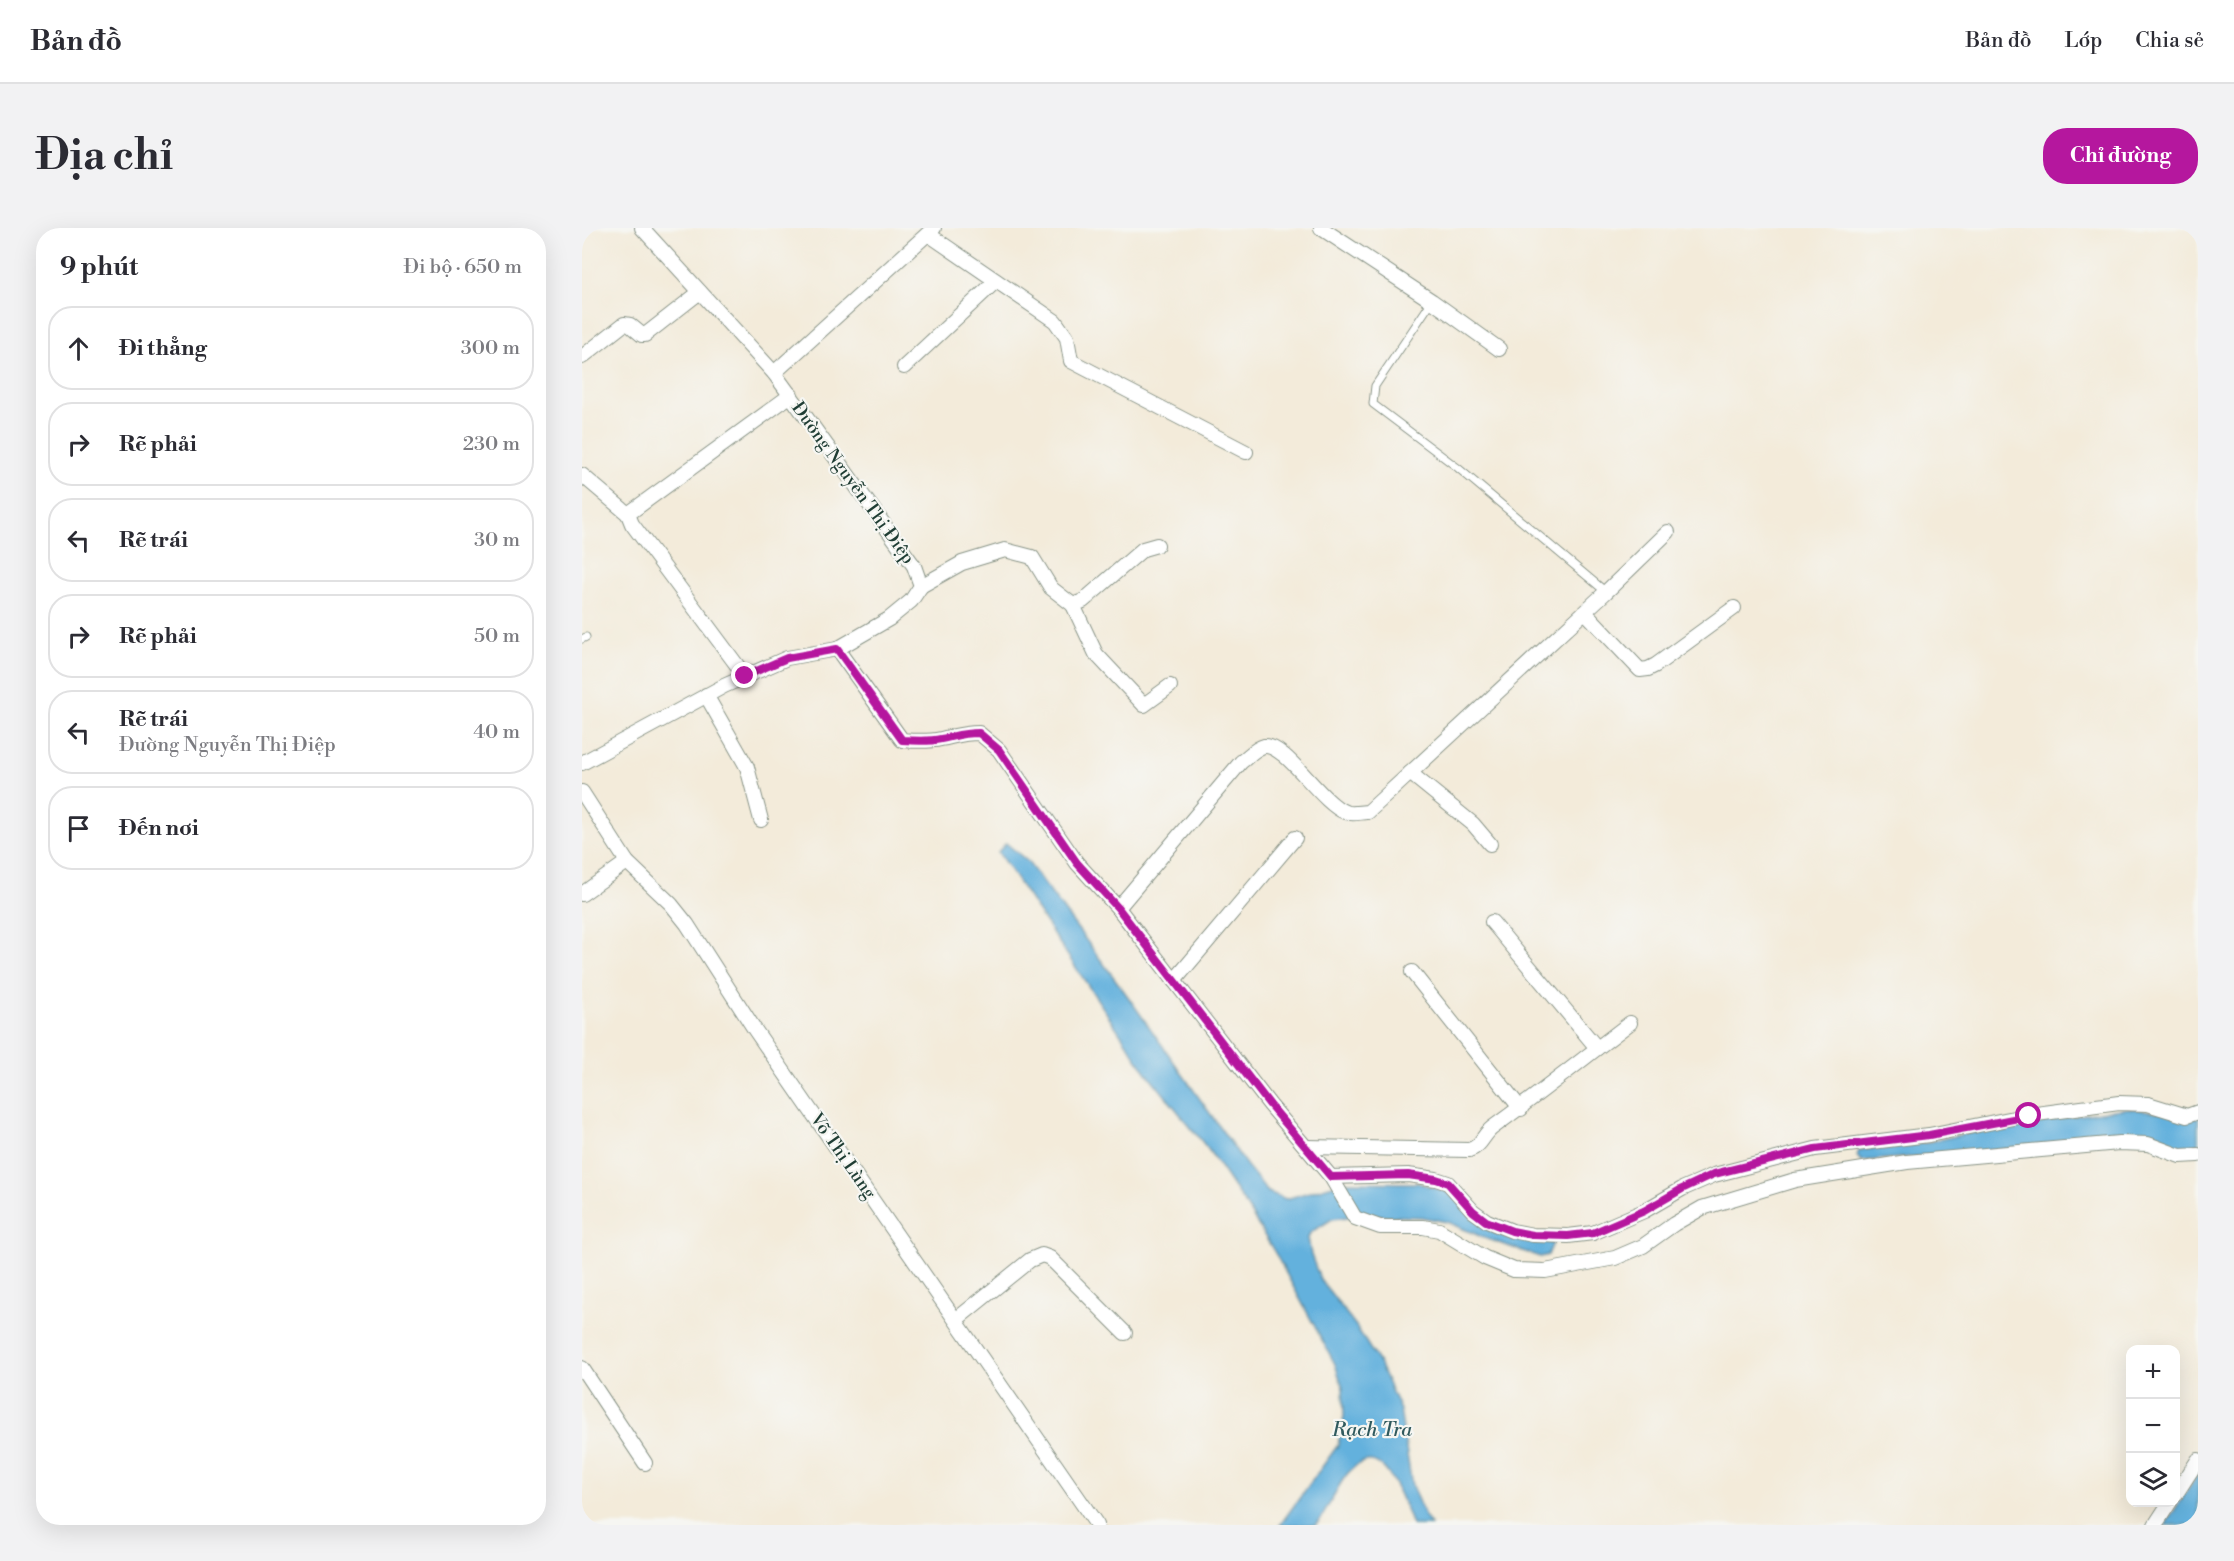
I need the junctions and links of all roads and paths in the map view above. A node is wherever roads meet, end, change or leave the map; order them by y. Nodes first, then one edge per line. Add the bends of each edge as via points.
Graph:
1 (642, 228) edge
2 (1321, 228) edge
3 (931, 231) edge
4 (996, 281) junction
5 (700, 292) junction
6 (1432, 301) junction
7 (1499, 349) dead end
8 (582, 357) edge
9 (904, 367) dead end
10 (774, 373) junction
11 (791, 395) junction
12 (1246, 452) dead end
13 (582, 475) edge
14 (628, 514) junction
15 (1668, 532) dead end
16 (1157, 545) dead end
17 (921, 586) junction
18 (1606, 592) junction
19 (1073, 605) junction
20 (1734, 608) dead end
21 (1585, 612) junction
22 (837, 649) junction
23 (745, 676) junction
24 (1170, 686) dead end
25 (706, 695) junction
26 (582, 763) edge
27 (1410, 773) junction
28 (582, 792) edge
29 (761, 820) dead end
30 (1295, 838) dead end
31 (1490, 844) dead end
32 (627, 862) junction
33 (582, 894) edge
34 (1118, 908) junction
35 (1492, 922) dead end
36 (1412, 972) dead end
37 (1174, 981) junction
38 (1630, 1023) dead end
39 (1597, 1048) junction
40 (1521, 1109) junction
41 (2198, 1112) edge
42 (1307, 1147) junction
43 (2198, 1155) edge
44 (1333, 1179) junction
45 (957, 1319) junction
46 (1125, 1333) dead end
47 (582, 1368) edge
48 (2198, 1460) edge
49 (645, 1463) dead end
50 (2180, 1487) edge
51 (2167, 1507) edge
52 (1097, 1525) edge
53 (2155, 1525) edge

1 - 5 street, Đường Nguyễn Thị Điệp
2 - 6 street
3 - 4 street
3 - 10 street
4 - 9 street
4 - 12 street via 1055,321 1067,338 1071,361
5 - 8 street via 645,335 624,324
5 - 10 street, Đường Nguyễn Thị Điệp
6 - 7 street
6 - 18 lane via 1375,386 1373,404 1458,468
10 - 11 street, Đường Nguyễn Thị Điệp
11 - 14 street
11 - 17 street, Đường Nguyễn Thị Điệp via 914,566
13 - 14 street
14 - 23 street
15 - 18 street
16 - 19 street via 1143,549 1083,601
17 - 19 street via 962,563 1005,550 1032,557 1051,588
17 - 22 street, Đường Nguyễn Thị Điệp via 911,601 889,619
18 - 21 street
19 - 24 street via 1096,654 1144,705
20 - 21 street via 1656,665 1640,670
21 - 27 street
22 - 23 street, Đường Nguyễn Thị Điệp via 787,658
22 - 34 street via 902,740 979,733 999,750 1077,863
23 - 25 street, Đường Nguyễn Thị Điệp
25 - 26 street, Đường Nguyễn Thị Điệp
25 - 29 street via 747,767
27 - 31 street via 1473,824
27 - 34 street via 1368,812 1353,813 1343,811 1277,748 1256,749
28 - 32 street, Võ Thị Lùng
30 - 37 street
32 - 33 street
32 - 45 street, Võ Thị Lùng via 672,904 687,924 755,1030
34 - 37 street
35 - 39 street
36 - 40 street
37 - 42 street
38 - 39 street
39 - 40 street
40 - 42 street via 1469,1150
41 - 44 street via 2187,1116 2148,1104 2119,1103 1929,1135 1815,1149 1714,1174 1593,1233 1568,1236 1533,1235 1486,1221 1448,1183 1436,1179 1408,1175
42 - 44 street
43 - 44 street via 2180,1156 2148,1144 2119,1143 1907,1162 1795,1180 1702,1208 1643,1246 1615,1258 1545,1271 1514,1270 1485,1258 1439,1230 1380,1227 1355,1218
45 - 46 street via 1030,1260 1042,1255 1050,1258
45 - 52 street, Võ Thị Lùng
47 - 49 street
48 - 50 street
51 - 53 street

